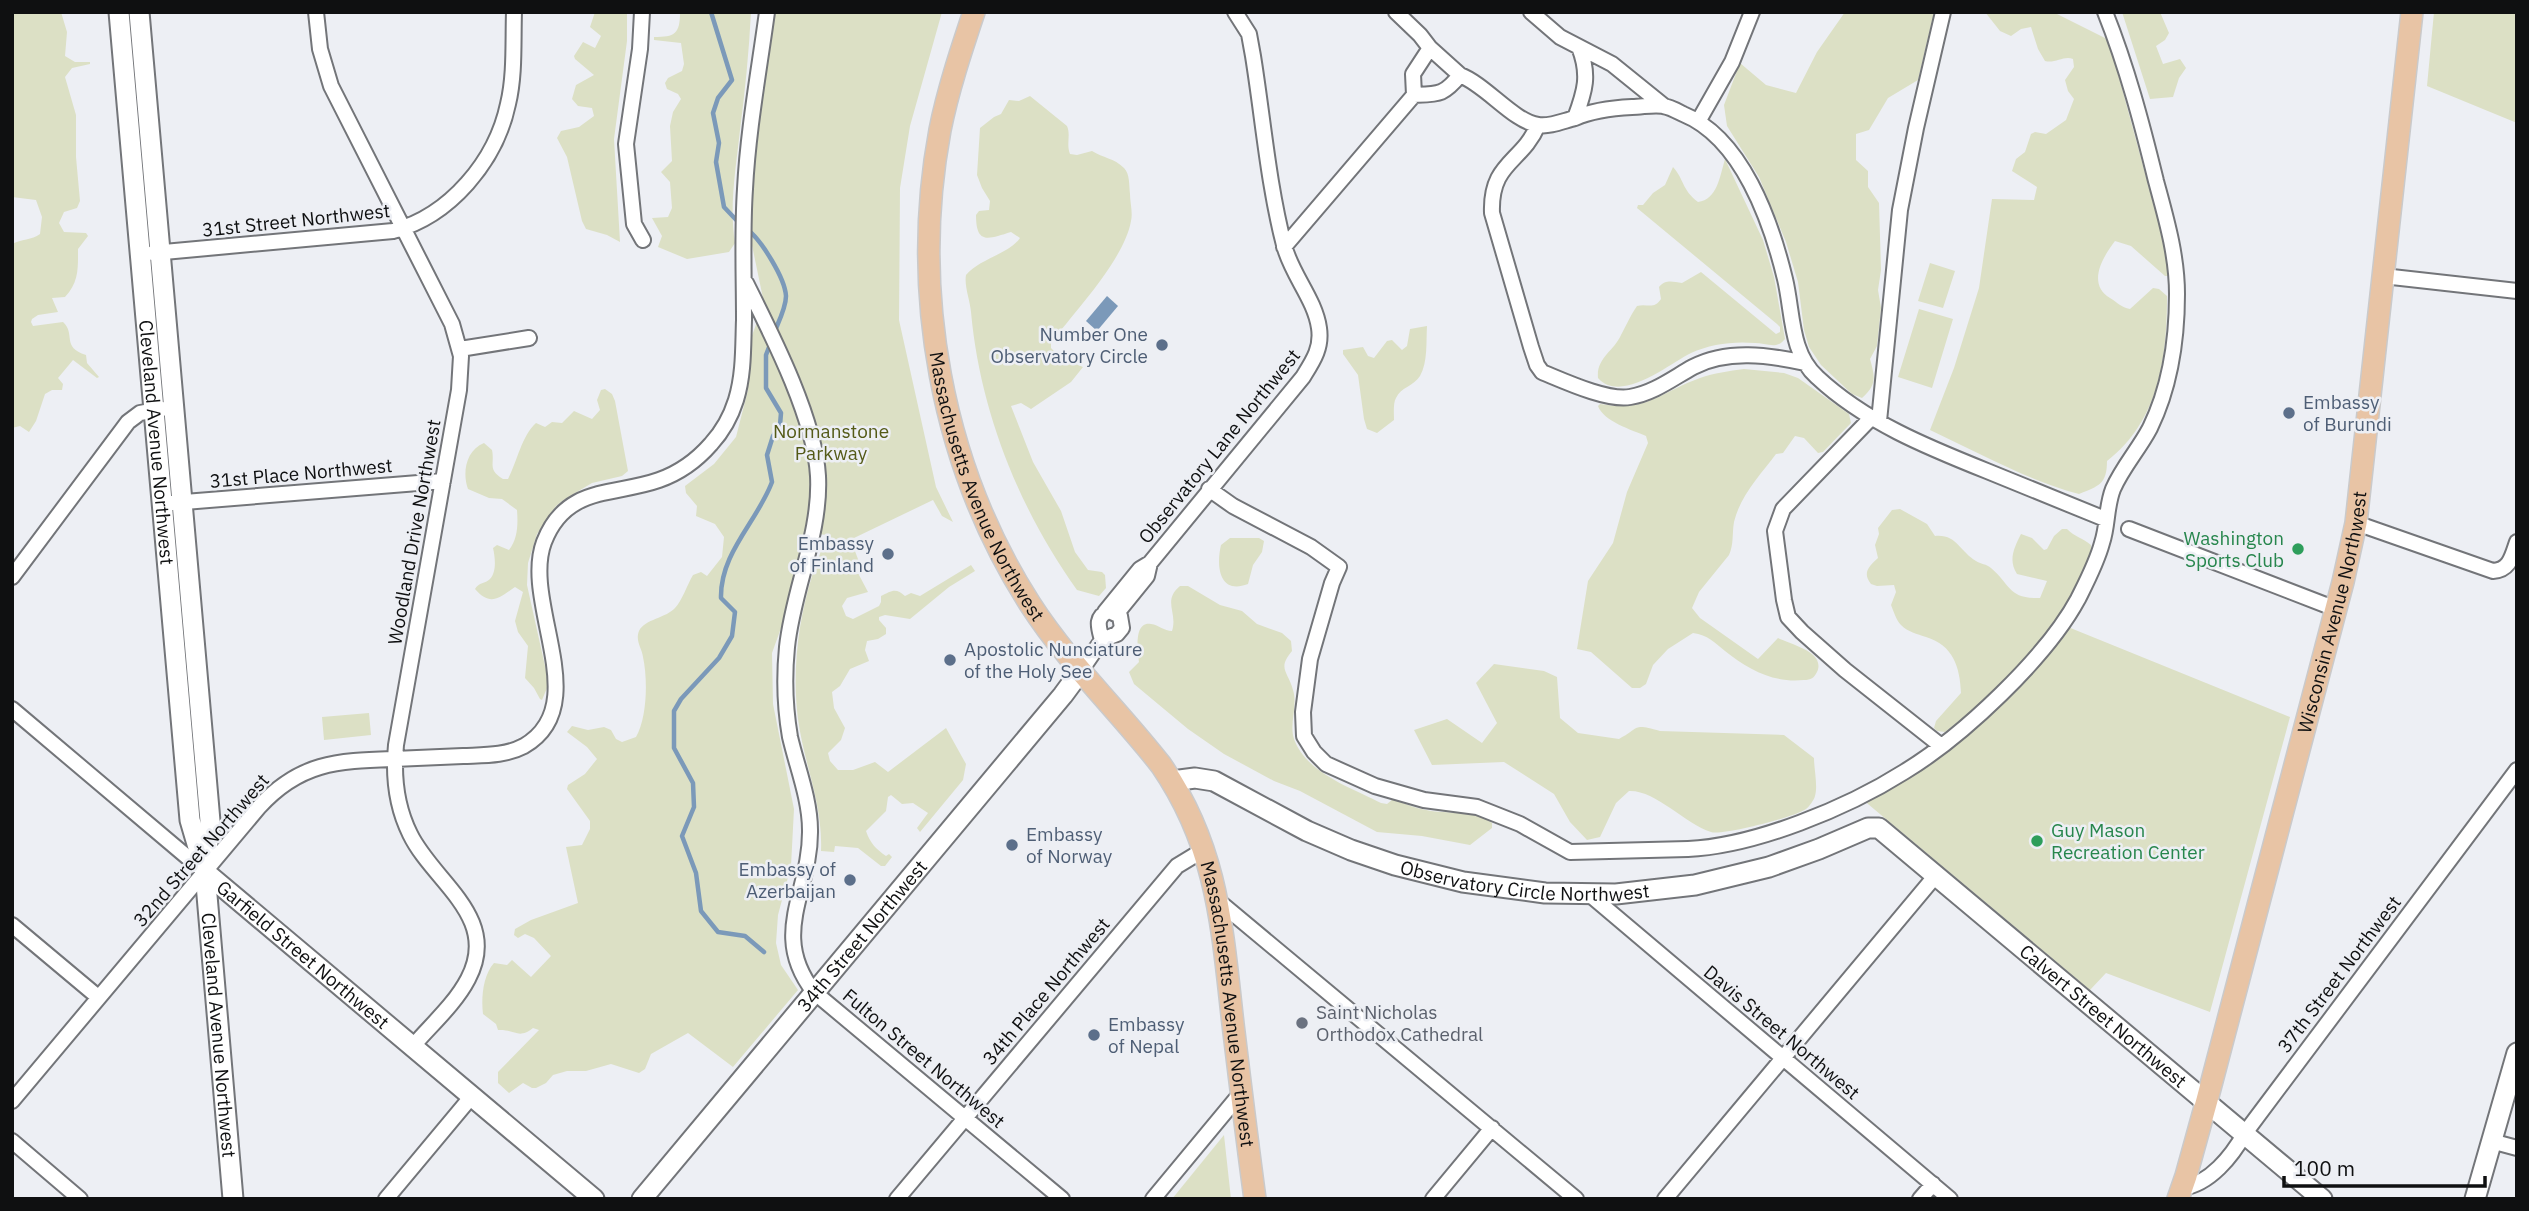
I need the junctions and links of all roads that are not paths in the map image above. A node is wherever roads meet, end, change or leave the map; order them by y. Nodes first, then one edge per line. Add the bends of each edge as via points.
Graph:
1 (119, 12) edge
2 (139, 12) edge
3 (316, 12) edge
4 (514, 12) edge
5 (642, 12) edge
6 (767, 12) edge
7 (974, 12) edge
8 (1396, 12) edge
9 (1531, 12) edge
10 (1752, 12) edge
11 (1943, 12) edge
12 (2105, 12) edge
13 (2412, 12) edge
14 (1239, 14) edge
15 (1579, 47) junction
16 (1430, 48) junction
17 (1460, 75) junction
18 (135, 82) junction
19 (1414, 95) junction
20 (1664, 106) junction
21 (1575, 118) junction
22 (1699, 120) junction
23 (1538, 125) junction
24 (404, 228) junction
25 (643, 240) dead end
26 (1284, 247) junction
27 (150, 253) junction
28 (2383, 275) junction
29 (744, 278) junction
30 (2517, 291) edge
31 (529, 338) dead end
32 (460, 349) junction
33 (1805, 363) junction
34 (164, 409) junction
35 (1875, 419) junction
36 (443, 481) junction
37 (1209, 489) junction
38 (172, 503) junction
39 (2105, 519) junction
40 (2356, 523) junction
41 (2129, 529) dead end
42 (2517, 542) edge
43 (12, 577) edge
44 (2336, 609) junction
45 (1111, 613) junction
46 (1102, 640) junction
47 (1080, 671) junction
48 (12, 709) edge
49 (1940, 746) junction
50 (395, 759) junction
51 (2517, 770) edge
52 (1172, 781) junction
53 (1887, 833) joint
54 (1205, 849) junction
55 (205, 872) junction
56 (1937, 874) junction
57 (1588, 894) junction
58 (1217, 900) junction
59 (12, 925) edge
60 (814, 992) junction
61 (98, 997) junction
62 (413, 1046) junction
63 (2517, 1053) edge
64 (1783, 1058) junction
65 (1241, 1093) junction
66 (472, 1096) junction
67 (2207, 1100) junction
68 (12, 1101) edge
69 (965, 1118) junction
70 (1492, 1128) junction
71 (2245, 1133) junction
72 (12, 1141) edge
73 (2491, 1141) junction
74 (2517, 1148) edge
75 (1933, 1184) junction
76 (2180, 1193) edge
77 (80, 1199) edge
78 (233, 1199) edge
79 (386, 1199) edge
80 (594, 1199) edge
81 (642, 1199) edge
82 (897, 1199) edge
83 (1062, 1199) edge
84 (1153, 1199) edge
85 (1255, 1199) edge
86 (1433, 1199) edge
87 (1577, 1199) edge
88 (1665, 1199) edge
89 (1920, 1199) edge
90 (1950, 1199) edge
91 (2322, 1199) edge
92 (2475, 1199) edge

1 - 18 main road, Cleveland Avenue Northwest
2 - 18 main road, Cleveland Avenue Northwest
3 - 24 street, Woodland Drive Northwest via 331,86
4 - 24 street, 31st Street Northwest via 510,96 492,149 457,194
5 - 25 street via 626,144 634,224
6 - 29 street, 32nd Street Northwest via 746,172
7 - 47 main road, Massachusetts Avenue Northwest via 947,97 929,219 938,365 962,458 993,539 1030,604
8 - 16 street
9 - 15 street
10 - 22 street via 1732,62
11 - 35 street via 1900,210
12 - 39 street via 2131,89 2175,254 2177,293 2164,394 2150,428 2113,489
13 - 28 main road, Wisconsin Avenue Northwest
14 - 26 street, Observatory Lane Northwest via 1254,55
15 - 20 street via 1612,64
15 - 21 street via 1586,79
16 - 17 street
16 - 19 street via 1413,74
17 - 19 street via 1438,94
17 - 23 street via 1473,80 1524,121
18 - 27 main road, Cleveland Avenue Northwest
19 - 26 street
20 - 21 street via 1591,111
20 - 22 street
21 - 23 street
22 - 33 street via 1736,160 1767,220
23 - 33 street via 1533,137 1502,169 1491,197 1524,323 1542,372 1602,394 1628,398 1723,356 1773,356
24 - 27 street, 31st Street Northwest
24 - 32 street, Woodland Drive Northwest
26 - 37 street, Observatory Lane Northwest via 1315,311 1321,343 1303,377
27 - 34 main road, Cleveland Avenue Northwest
28 - 30 street
28 - 40 main road, Wisconsin Avenue Northwest
29 - 50 street, 32nd Street Northwest via 740,383 733,410 716,438 668,476 586,497 566,511 547,534 539,581 557,688 545,726 527,744 502,754
29 - 60 street, Fulton Street Northwest via 807,426 818,478 814,528 795,598 785,685 790,736 810,831 793,949 798,969
31 - 32 street
32 - 36 street, Woodland Drive Northwest via 460,381
33 - 35 street via 1816,377
34 - 38 main road, Cleveland Avenue Northwest
34 - 43 street via 140,413 128,422
35 - 39 street via 1945,454
35 - 49 street via 1783,509 1775,531 1784,600 1793,624
36 - 38 street, 31st Place Northwest
36 - 50 street, Woodland Drive Northwest
37 - 45 street, Observatory Lane Northwest via 1150,563 1140,569
37 - 49 street via 1339,568 1310,659 1304,736 1326,764 1375,786 1424,800 1477,807 1570,852 1703,849 1783,828 1845,803 1905,772
38 - 55 main road, Cleveland Avenue Northwest via 186,668 210,821
39 - 49 street via 2102,543 2088,580 2061,626 2017,678
40 - 42 street via 2498,571 2509,564
40 - 44 main road, Wisconsin Avenue Northwest
41 - 44 street
44 - 67 main road, Wisconsin Avenue Northwest
45 - 46 street via 1098,622
45 - 46 street via 1123,624 1121,631
46 - 47 street
47 - 52 main road, Massachusetts Avenue Northwest
47 - 60 main road, 34th Street Northwest
48 - 55 street, Garfield Street Northwest
50 - 55 street, 32nd Street Northwest via 330,763 297,775 266,800
50 - 62 street, Woodland Drive Northwest via 397,796 409,834 464,906 476,940 468,979
51 - 71 street, 37th Street Northwest
52 - 54 main road, Massachusetts Avenue Northwest
52 - 57 main road, Observatory Circle Northwest via 1214,781 1333,843 1418,872 1510,889
53 - 56 main road, Calvert Street Northwest
53 - 57 main road, Observatory Circle Northwest via 1868,828 1789,861 1706,883
54 - 58 main road, Massachusetts Avenue Northwest
54 - 69 street, 34th Place Northwest via 1177,866
55 - 61 street, 32nd Street Northwest
55 - 62 main road, Garfield Street Northwest
55 - 78 main road, Cleveland Avenue Northwest
56 - 64 street
56 - 67 main road, Calvert Street Northwest
57 - 64 street, Davis Street Northwest
58 - 65 main road, Massachusetts Avenue Northwest
58 - 70 street
59 - 61 street
60 - 69 street, Fulton Street Northwest
60 - 81 main road, 34th Street Northwest
61 - 68 street, 32nd Street Northwest
62 - 66 main road, Garfield Street Northwest
63 - 73 main road
64 - 75 street, Davis Street Northwest
64 - 88 street
65 - 84 street
65 - 85 main road, Massachusetts Avenue Northwest
66 - 79 street
66 - 80 main road, Garfield Street Northwest
67 - 71 main road, Calvert Street Northwest
67 - 76 main road, Wisconsin Avenue Northwest
69 - 82 street, 34th Place Northwest
69 - 83 street, Fulton Street Northwest
70 - 86 street
70 - 87 street
71 - 76 street, 37th Street Northwest via 2207,1180
71 - 91 main road, Calvert Street Northwest
72 - 77 street
73 - 74 street
73 - 92 main road
75 - 89 street
75 - 90 street, Davis Street Northwest

